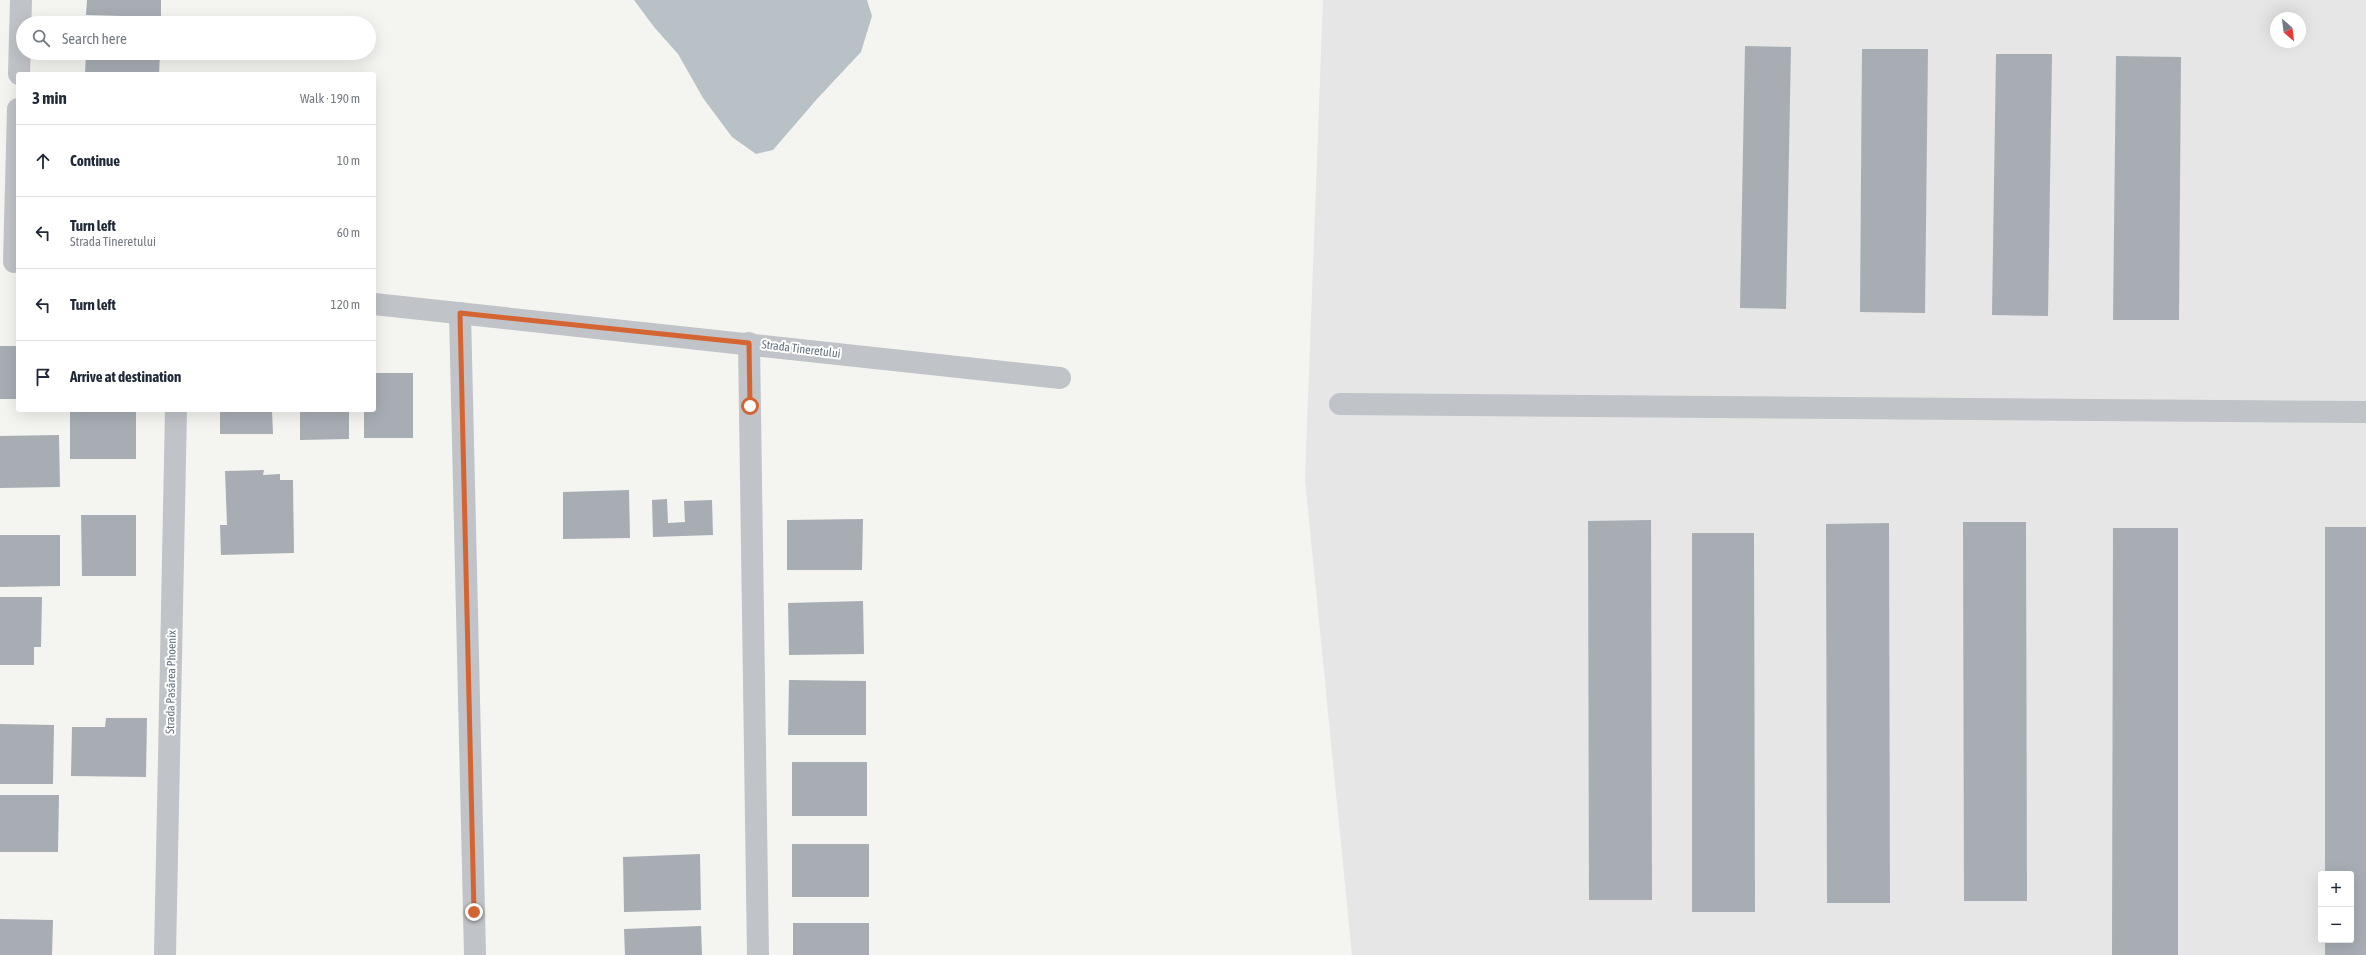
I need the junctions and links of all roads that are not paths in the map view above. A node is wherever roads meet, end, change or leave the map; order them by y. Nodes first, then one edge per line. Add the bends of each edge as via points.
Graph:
1 (21, 0) edge
2 (21, 16) edge
3 (19, 60) edge
4 (19, 72) edge
5 (16, 153) edge
6 (11, 262) edge
7 (376, 304) edge
8 (460, 313) junction
9 (749, 343) junction
10 (1060, 378) dead end
11 (1340, 404) dead end
12 (176, 412) edge
13 (2366, 412) edge
14 (165, 955) edge
15 (475, 955) edge
16 (758, 955) edge

1 - 2 street
3 - 4 street
5 - 6 street
7 - 8 street, Strada Tineretului
8 - 9 street, Strada Tineretului
8 - 15 street
9 - 10 street, Strada Tineretului
9 - 16 street
11 - 13 street
12 - 14 street, Strada Pasărea Phoenix

